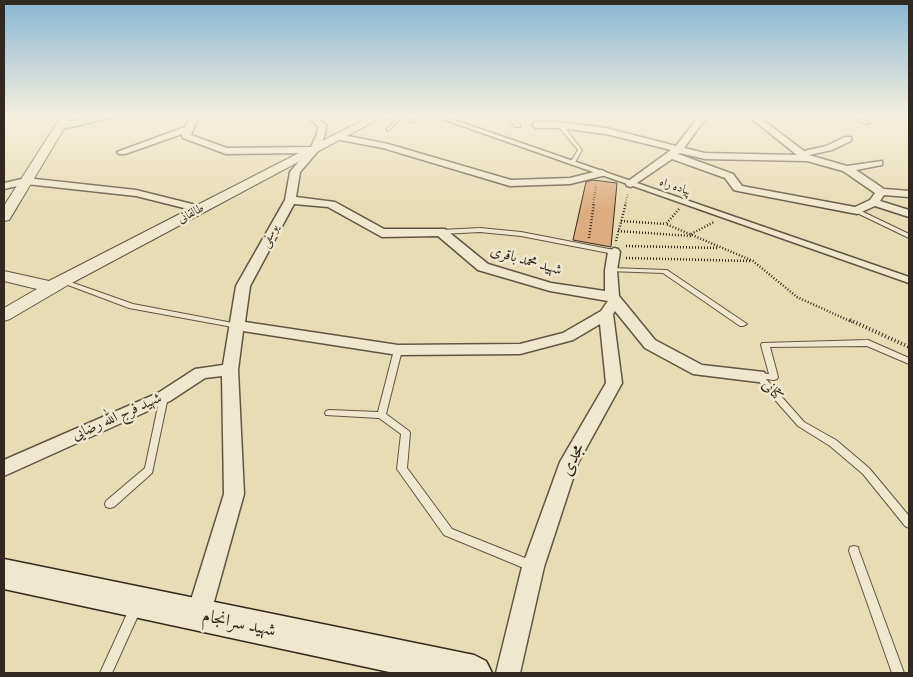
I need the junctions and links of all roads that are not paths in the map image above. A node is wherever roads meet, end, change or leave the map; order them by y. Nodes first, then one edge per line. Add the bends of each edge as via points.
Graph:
1 (47, 147) edge
2 (138, 147) edge
3 (214, 147) edge
4 (315, 147) edge
5 (320, 147) edge
6 (387, 147) edge
7 (525, 147) edge
8 (577, 147) edge
9 (658, 147) edge
10 (679, 147) edge
11 (793, 147) edge
12 (831, 147) edge
13 (314, 150) junction
14 (122, 152) dead end
15 (675, 152) junction
16 (805, 156) junction
17 (572, 163) junction
18 (879, 163) dead end
19 (847, 169) junction
20 (602, 173) junction
21 (26, 181) junction
22 (631, 184) junction
23 (4, 186) edge
24 (881, 192) junction
25 (909, 194) edge
26 (290, 200) junction
27 (874, 202) junction
28 (200, 209) junction
29 (857, 211) junction
30 (909, 214) edge
31 (4, 217) edge
32 (441, 232) junction
33 (909, 236) edge
34 (613, 256) junction
35 (4, 276) edge
36 (909, 280) edge
37 (57, 284) junction
38 (611, 304) junction
39 (4, 315) edge
40 (743, 324) dead end
41 (238, 326) junction
42 (398, 350) junction
43 (909, 361) edge
44 (230, 370) junction
45 (758, 376) junction
46 (164, 398) junction
47 (329, 413) dead end
48 (381, 414) junction
49 (4, 468) edge
50 (110, 504) dead end
51 (909, 523) edge
52 (854, 551) dead end
53 (533, 567) junction
54 (4, 574) edge
55 (138, 602) junction
56 (198, 616) junction
57 (439, 670) edge
58 (106, 673) edge
59 (474, 673) edge
60 (508, 673) edge
61 (898, 673) edge

1 - 21 street
2 - 14 street
3 - 13 street via 226,151
4 - 13 street
5 - 13 street, طالقانی
6 - 20 street via 510,183 570,181
7 - 17 street, پیاده راه
8 - 17 lane via 580,150
9 - 15 street
10 - 15 street
11 - 16 street
12 - 16 street
13 - 26 street, یوسفی via 295,172
13 - 28 street, طالقانی
15 - 16 street via 705,156
15 - 22 street
15 - 29 street via 729,176 738,188
16 - 19 street
17 - 20 street, پیاده راه
18 - 19 street
19 - 24 street
20 - 22 street, پیاده راه
21 - 23 street
21 - 28 street via 136,193
21 - 31 street
22 - 36 street, پیاده راه
24 - 25 street
24 - 27 street
26 - 32 street, شهید محمد باقری via 331,204 382,233
26 - 41 street, یوسفی via 243,286
27 - 29 street
27 - 30 street
28 - 37 street, طالقانی
29 - 33 lane
32 - 34 lane, شهید محمد باقری via 480,230 521,234 587,246
32 - 38 street, شهید محمد باقری via 483,267
34 - 38 street, مجدی
34 - 40 lane, شهید محمد باقری via 666,271
35 - 37 street
37 - 39 street, طالقانی
37 - 41 lane via 131,306
38 - 42 street via 568,338 520,350
38 - 45 street, کتانی via 650,344 699,370
38 - 53 street, مجدی via 614,383 570,462
41 - 42 street
41 - 44 street, یوسفی
42 - 48 lane
43 - 45 lane via 868,343 765,345 774,377
44 - 46 street, شهید فرج الله رضایی via 201,373
44 - 56 street, یوسفی via 234,494
45 - 51 lane, کتانی via 801,424 833,443 866,471
46 - 49 street, شهید فرج الله رضایی
46 - 50 lane via 149,470
47 - 48 lane
48 - 53 lane via 406,433 402,469 448,532
52 - 61 lane
53 - 60 street, مجدی
54 - 55 main road, شهید سرانجام
55 - 56 main road, شهید سرانجام
55 - 58 lane
56 - 57 main road, شهید سرانجام
57 - 59 main road, شهید سرانجام

